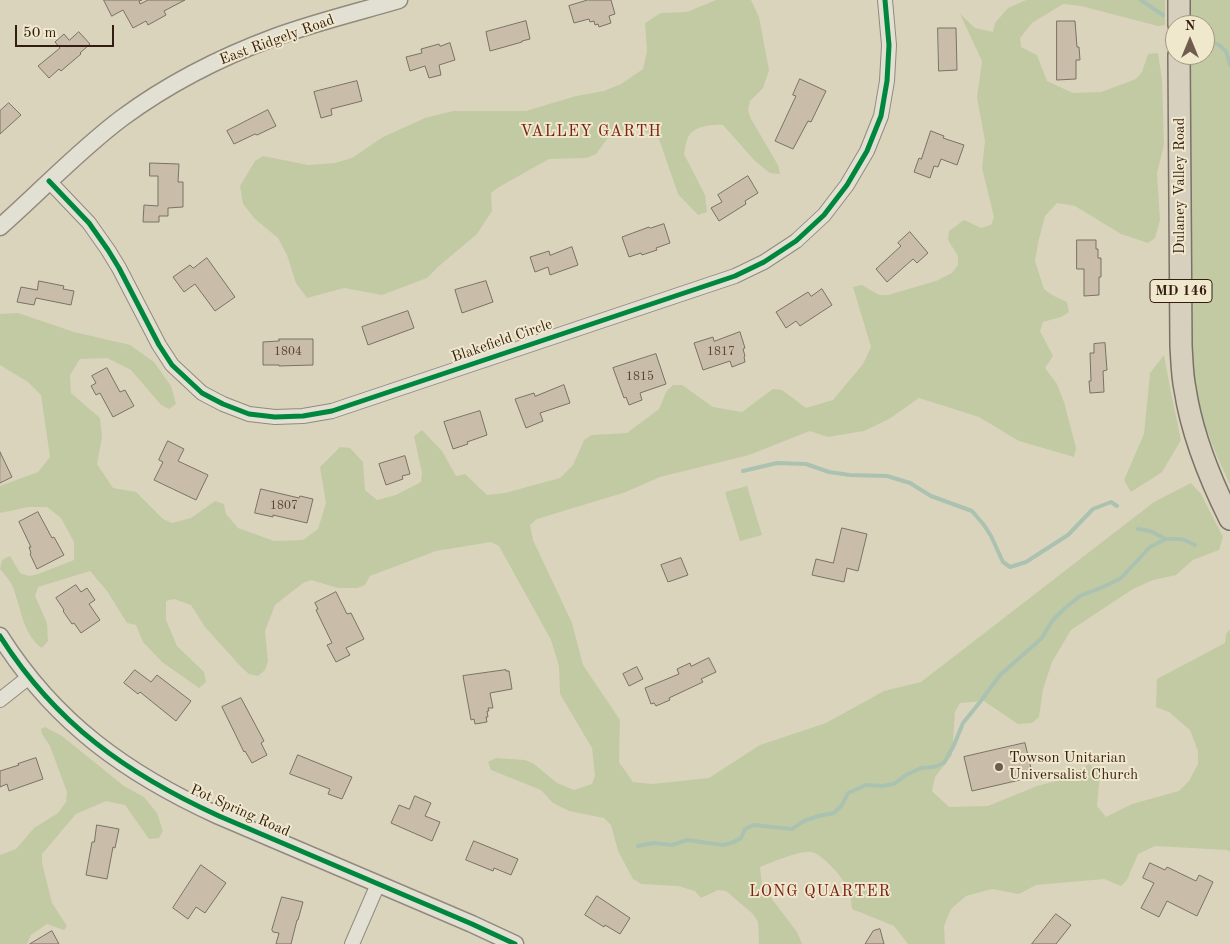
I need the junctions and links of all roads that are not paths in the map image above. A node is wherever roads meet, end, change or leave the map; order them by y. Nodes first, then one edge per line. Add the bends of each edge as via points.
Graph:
1 (399, 0) edge
2 (884, 0) edge
3 (1179, 0) edge
4 (1179, 15) edge
5 (1179, 65) edge
6 (49, 181) junction
7 (0, 227) edge
8 (1230, 519) edge
9 (0, 636) edge
10 (29, 677) junction
11 (0, 700) edge
12 (378, 884) junction
13 (352, 944) edge
14 (515, 944) edge

1 - 6 street, East Ridgely Road via 276,37 203,68 123,118
2 - 6 street, Blakefield Circle via 888,54 881,116 867,151 847,185 824,215 796,241 735,276 332,411 303,416 252,414 202,394 172,365 158,345 108,250
3 - 4 main road
5 - 8 main road, Dulaney Valley Road / MD 146 via 1184,387 1203,459
6 - 7 street, East Ridgely Road
9 - 10 street, Pot Spring Road
10 - 11 street
10 - 12 street, Pot Spring Road via 80,730 119,762 162,788 185,801
12 - 13 street
12 - 14 street, Pot Spring Road

